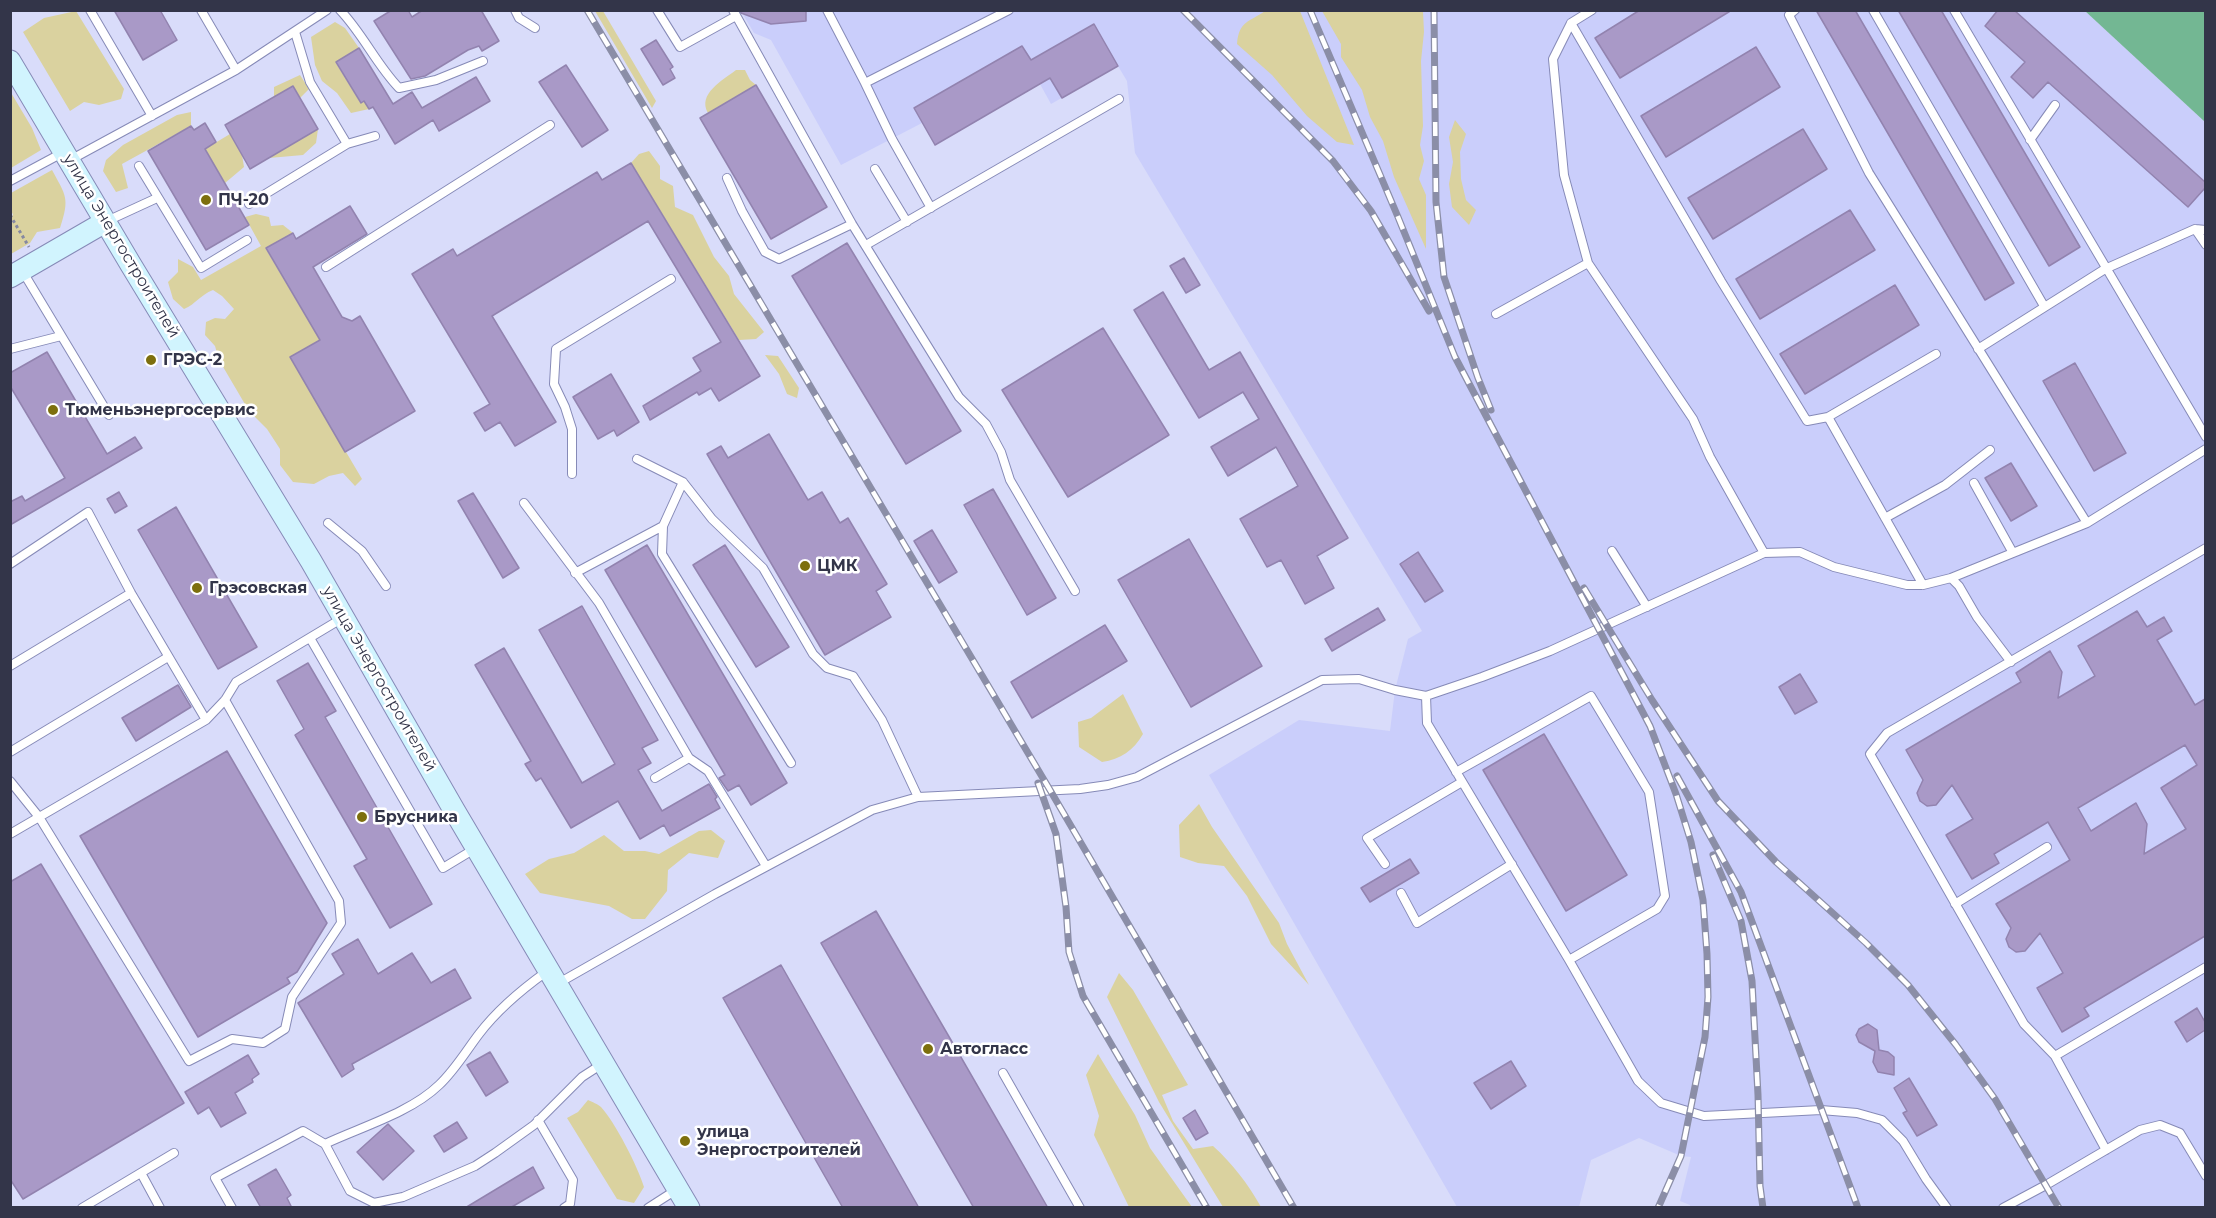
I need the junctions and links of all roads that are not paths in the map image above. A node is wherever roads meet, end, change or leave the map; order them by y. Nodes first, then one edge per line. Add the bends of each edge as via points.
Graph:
1 (90, 10) edge
2 (201, 10) edge
3 (327, 10) edge
4 (340, 10) edge
5 (515, 10) edge
6 (657, 10) edge
7 (827, 10) edge
8 (1009, 10) edge
9 (1592, 10) edge
10 (1795, 10) edge
11 (1873, 10) edge
12 (1954, 10) edge
13 (735, 13) edge
14 (1572, 23) junction
15 (535, 28) dead end
16 (295, 32) junction
17 (10, 60) edge
18 (483, 61) dead end
19 (236, 70) junction
20 (865, 83) junction
21 (1119, 99) dead end
22 (2055, 105) dead end
23 (152, 116) junction
24 (550, 126) dead end
25 (375, 136) dead end
26 (2030, 140) junction
27 (347, 144) junction
28 (68, 156) junction
29 (139, 166) dead end
30 (875, 169) dead end
31 (727, 178) dead end
32 (10, 181) edge
33 (157, 198) junction
34 (249, 204) dead end
35 (931, 208) junction
36 (105, 222) junction
37 (907, 222) junction
38 (852, 224) junction
39 (2195, 229) junction
40 (2205, 230) edge
41 (247, 240) dead end
42 (2205, 244) edge
43 (866, 245) junction
44 (1588, 263) junction
45 (326, 267) dead end
46 (2105, 269) junction
47 (23, 270) edge
48 (671, 279) dead end
49 (2044, 306) junction
50 (1496, 314) dead end
51 (61, 336) junction
52 (10, 349) edge
53 (1978, 349) junction
54 (1936, 354) dead end
55 (109, 415) dead end
56 (1828, 417) junction
57 (2205, 437) edge
58 (2205, 449) edge
59 (1990, 450) dead end
60 (637, 459) dead end
61 (572, 474) dead end
62 (682, 482) junction
63 (1974, 483) dead end
64 (525, 503) dead end
65 (1885, 518) junction
66 (328, 523) dead end
67 (2087, 523) junction
68 (663, 526) junction
69 (2205, 548) edge
70 (1612, 551) dead end
71 (1764, 553) junction
72 (2013, 553) junction
73 (10, 564) edge
74 (575, 573) junction
75 (1951, 578) junction
76 (1923, 585) junction
77 (386, 586) dead end
78 (1075, 591) dead end
79 (131, 593) junction
80 (1647, 607) junction
81 (343, 618) junction
82 (310, 638) junction
83 (168, 657) junction
84 (2011, 662) junction
85 (10, 666) edge
86 (1426, 696) junction
87 (225, 700) junction
88 (206, 720) junction
89 (10, 752) edge
90 (689, 758) junction
91 (791, 763) dead end
92 (1456, 772) junction
93 (655, 778) dead end
94 (10, 782) edge
95 (1462, 782) junction
96 (918, 797) junction
97 (39, 817) junction
98 (10, 834) edge
99 (476, 848) junction
100 (2047, 848) dead end
101 (1385, 864) dead end
102 (1512, 864) junction
103 (766, 867) junction
104 (1401, 893) dead end
105 (1955, 903) junction
106 (1569, 960) junction
107 (2205, 968) edge
108 (552, 978) junction
109 (2055, 1056) junction
110 (602, 1064) junction
111 (1002, 1073) dead end
112 (538, 1120) junction
113 (325, 1144) junction
114 (2106, 1150) junction
115 (174, 1153) dead end
116 (141, 1173) junction
117 (2205, 1176) edge
118 (678, 1189) junction
119 (82, 1208) edge
120 (160, 1208) edge
121 (232, 1208) edge
122 (564, 1208) edge
123 (648, 1208) edge
124 (689, 1208) edge
125 (1080, 1208) edge
126 (1947, 1208) edge
127 (2003, 1208) edge

1 - 23 lane
2 - 19 lane
3 - 16 lane
4 - 18 lane via 399,88 436,80
5 - 15 lane via 519,18
6 - 13 lane via 680,47
7 - 20 lane
8 - 20 lane
9 - 14 lane
10 - 53 lane via 1789,15 1869,173
11 - 49 lane
12 - 26 lane
13 - 38 lane
14 - 44 lane via 1553,59 1564,175
14 - 56 lane via 1807,421
16 - 19 lane
16 - 27 lane via 310,82
17 - 28 main road, улица Энергостроителей
19 - 23 lane
20 - 35 lane
21 - 35 lane
22 - 26 lane
23 - 28 lane
24 - 45 lane
25 - 27 lane
26 - 46 lane
27 - 34 lane
28 - 32 lane
28 - 36 main road, улица Энергостроителей
29 - 33 lane
30 - 37 lane
31 - 38 lane via 765,252 779,259
33 - 36 lane
33 - 41 lane via 201,268
35 - 37 lane
36 - 47 main road
36 - 81 main road, улица Энергостроителей
37 - 43 lane
38 - 43 lane
39 - 40 lane
39 - 42 lane
39 - 46 lane
43 - 78 lane via 958,397 986,424 1010,480
44 - 50 lane
44 - 71 lane via 1693,419
46 - 49 lane
46 - 57 lane
47 - 51 lane
48 - 61 lane via 556,349 554,384 572,429
49 - 53 lane
51 - 52 lane
51 - 55 lane
53 - 67 lane
54 - 56 lane
56 - 65 lane
58 - 67 lane
59 - 65 lane via 1945,485
60 - 62 lane
62 - 68 lane
62 - 96 lane via 712,519 763,567 813,654 827,668 853,676 882,720
63 - 72 lane
64 - 74 lane
65 - 76 lane
66 - 77 lane via 362,551
67 - 72 lane
68 - 74 lane
68 - 91 lane via 662,554
69 - 84 lane
70 - 80 lane
71 - 76 lane via 1800,552 1834,567 1906,585
71 - 80 lane
72 - 75 lane
73 - 79 lane via 88,512
74 - 90 lane via 599,603
75 - 76 lane
75 - 84 lane
79 - 83 lane
79 - 85 lane
80 - 86 lane via 1550,651
81 - 82 lane
81 - 99 main road, улица Энергостроителей
82 - 87 lane via 236,682
82 - 99 lane via 443,868
83 - 88 lane
83 - 89 lane
84 - 105 lane via 1887,733 1870,754
86 - 92 lane via 1427,723
86 - 96 lane via 1359,679 1322,680 1137,777 1080,789
87 - 88 lane
87 - 97 lane via 339,901 341,923 292,996 285,1029 278,1034 263,1043 232,1039 189,1062
88 - 97 lane
90 - 93 lane
90 - 103 lane via 708,771
92 - 95 lane
92 - 106 lane via 1591,696 1649,792 1665,896 1657,909
94 - 97 lane
95 - 101 lane via 1367,838
95 - 102 lane
96 - 103 lane via 872,810
97 - 98 lane
99 - 108 main road, улица Энергостроителей
100 - 105 lane
102 - 104 lane via 1417,923
102 - 106 lane
103 - 108 lane
105 - 109 lane via 2024,1024
106 - 126 lane via 1638,1081 1661,1103 1704,1116 1821,1110 1882,1120 1903,1141
107 - 109 lane
108 - 110 main road, улица Энергостроителей
108 - 113 lane via 513,996 439,1086 408,1107
109 - 114 lane
110 - 112 lane via 582,1077
110 - 118 main road, улица Энергостроителей
111 - 125 lane
112 - 113 lane via 475,1166 403,1197 374,1203 350,1191
112 - 122 lane via 573,1180 570,1204
113 - 121 lane via 303,1131 214,1178
114 - 117 lane via 2140,1130 2160,1125 2180,1133
114 - 127 lane
115 - 116 lane
116 - 119 lane
116 - 120 lane
118 - 123 lane
118 - 124 main road, улица Энергостроителей

